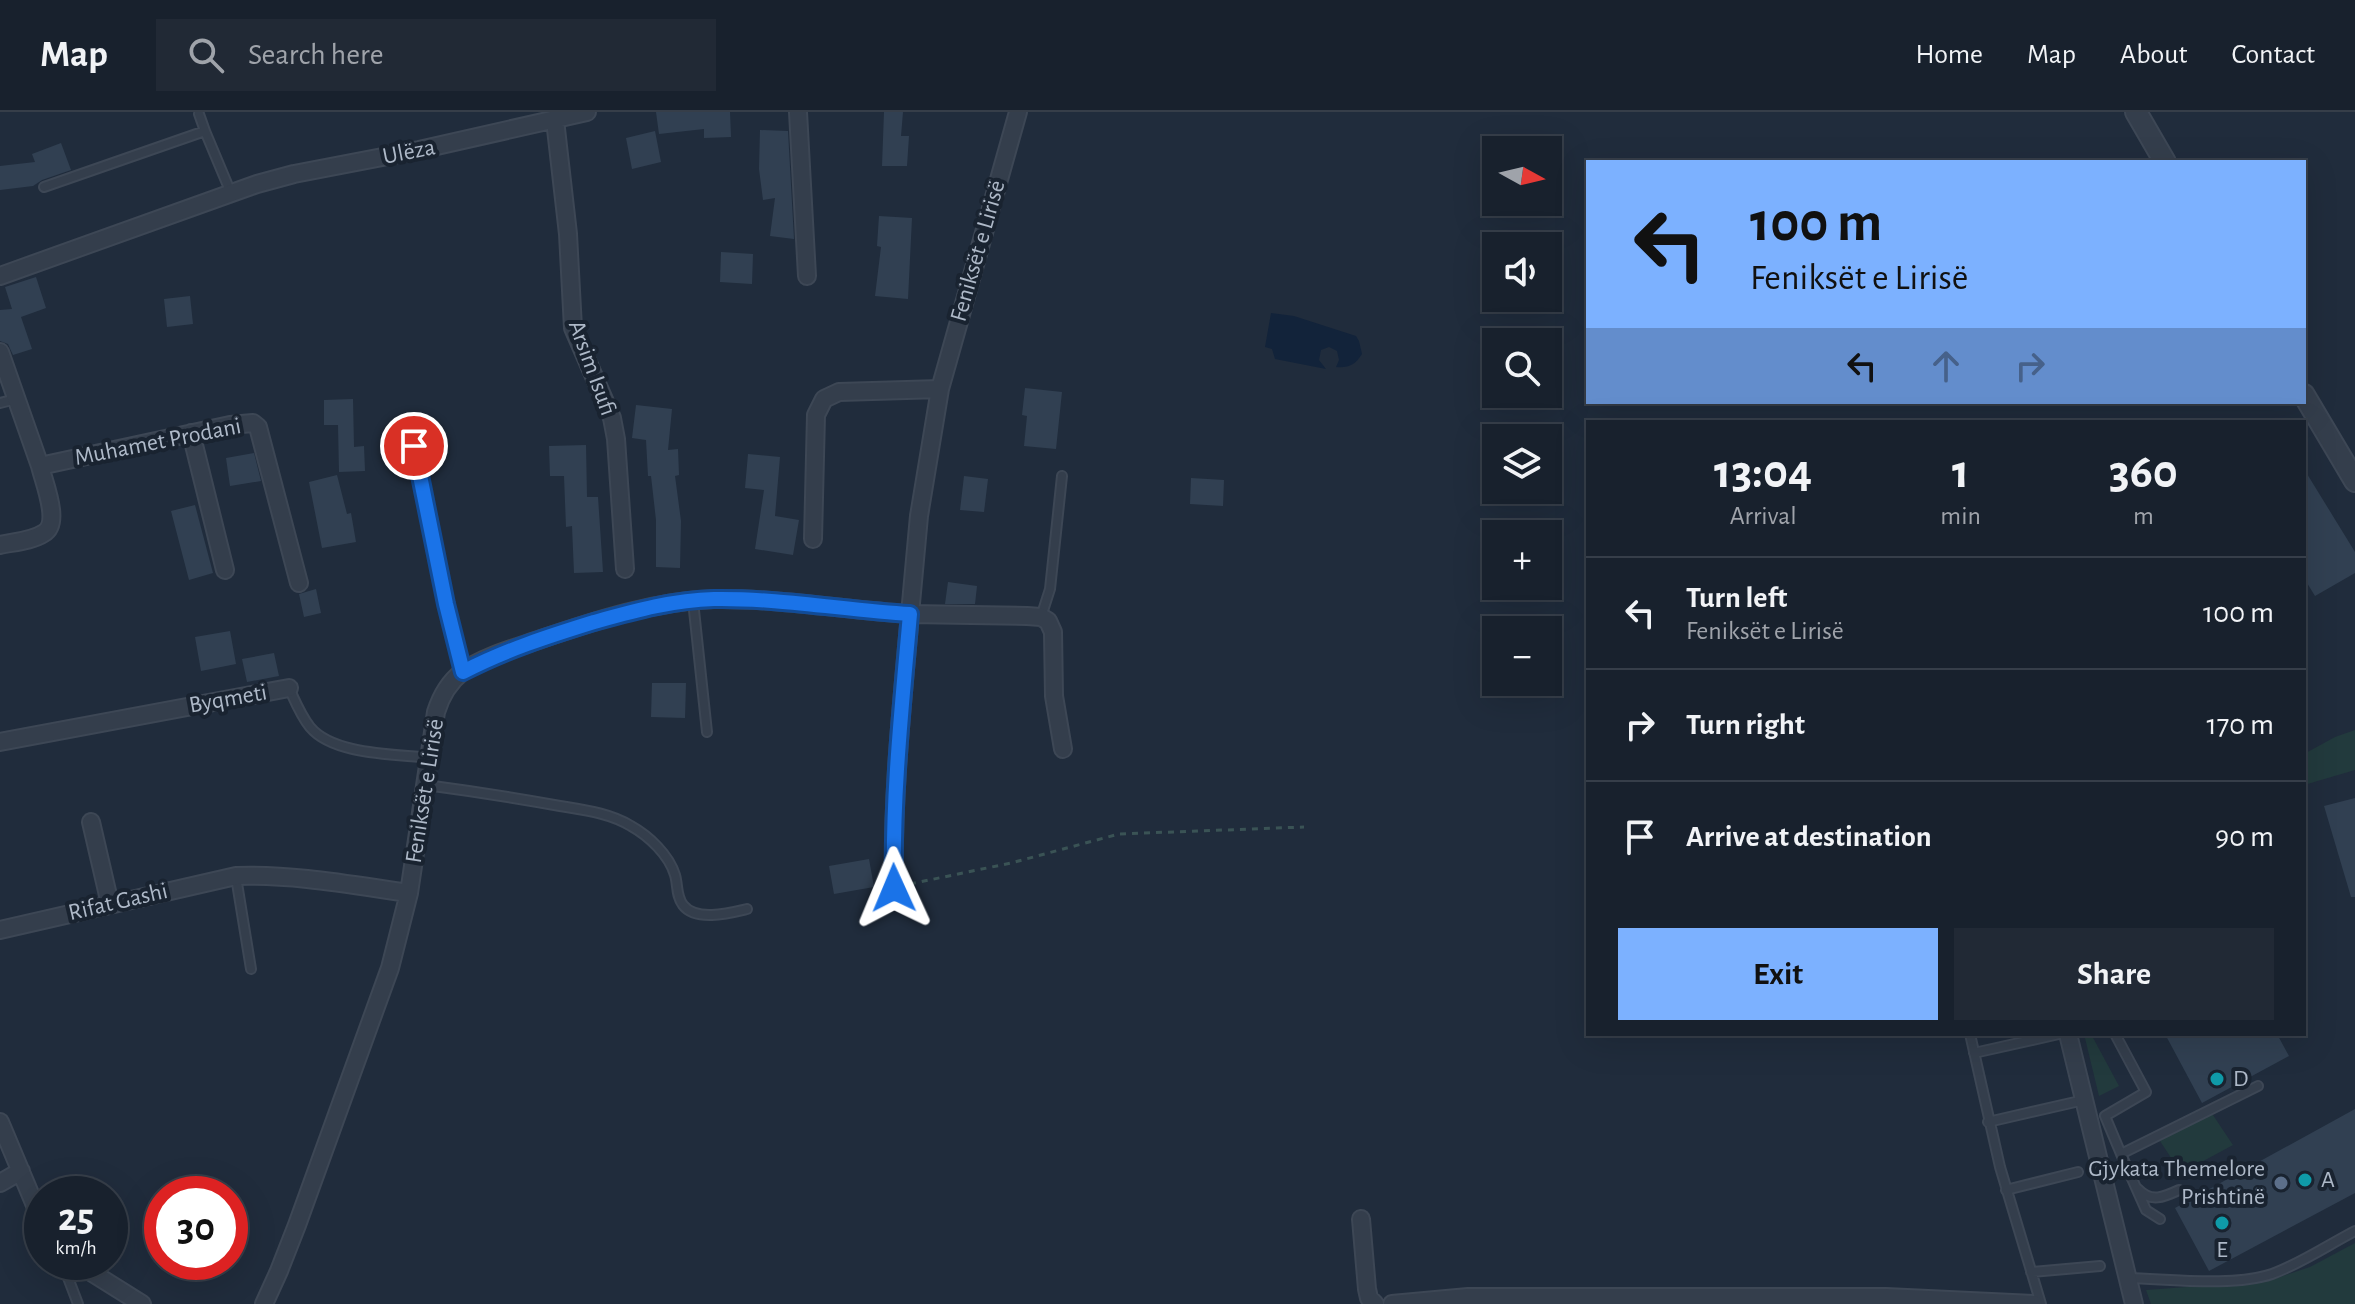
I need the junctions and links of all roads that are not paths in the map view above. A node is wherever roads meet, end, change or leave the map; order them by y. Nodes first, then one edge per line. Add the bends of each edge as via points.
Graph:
1 (587, 112) edge
2 (798, 112) edge
3 (1018, 112) edge
4 (2136, 112) edge
5 (199, 114) dead end
6 (555, 120) junction
7 (205, 131) junction
8 (2164, 160) edge
9 (44, 187) dead end
10 (232, 193) junction
11 (0, 276) edge
12 (807, 276) dead end
13 (0, 352) edge
14 (940, 389) junction
15 (2306, 398) edge
16 (8, 401) edge
17 (191, 433) junction
18 (414, 446) dead end
19 (40, 466) junction
20 (1062, 476) dead end
21 (2355, 481) edge
22 (813, 539) dead end
23 (0, 545) edge
24 (625, 569) dead end
25 (225, 570) dead end
26 (299, 583) dead end
27 (693, 601) junction
28 (910, 614) junction
29 (1041, 617) junction
30 (463, 672) junction
31 (289, 688) joint
32 (707, 732) dead end
33 (0, 742) edge
34 (1063, 749) dead end
35 (430, 758) junction
36 (426, 785) junction
37 (91, 822) dead end
38 (236, 876) junction
39 (894, 888) road end
40 (409, 893) junction
41 (110, 904) junction
42 (747, 909) dead end
43 (0, 930) edge
44 (251, 969) dead end
45 (1970, 1036) edge
46 (2050, 1036) edge
47 (2068, 1036) edge
48 (2116, 1036) edge
49 (1974, 1053) junction
50 (2258, 1086) dead end
51 (2084, 1100) junction
52 (0, 1122) edge
53 (1988, 1122) junction
54 (2121, 1154) junction
55 (21, 1171) junction
56 (2078, 1172) dead end
57 (24, 1178) edge
58 (2132, 1182) junction
59 (0, 1183) edge
60 (2006, 1190) junction
61 (2179, 1190) dead end
62 (1361, 1219) dead end
63 (2160, 1219) dead end
64 (2355, 1231) edge
65 (2100, 1266) dead end
66 (2031, 1272) junction
67 (2129, 1278) junction
68 (69, 1280) edge
69 (104, 1280) edge
70 (1458, 1302) edge
71 (78, 1304) edge
72 (142, 1304) edge
73 (264, 1304) edge
74 (1375, 1304) edge
75 (1392, 1304) edge
76 (2034, 1304) edge
77 (2041, 1304) edge
78 (2134, 1304) edge

1 - 6 street, Ulëza
2 - 12 street
3 - 14 street, Feniksët e Lirisë
4 - 8 street
5 - 7 lane
6 - 10 street, Ulëza via 294,174
6 - 24 street, Arsim Isufi via 573,328 612,418
7 - 9 lane
7 - 10 lane
10 - 11 street, Ulëza
13 - 16 street, Muhamet Prodani
14 - 22 street via 839,392 824,399 816,415
14 - 28 street, Feniksët e Lirisë via 919,516
15 - 21 street
16 - 19 street, Muhamet Prodani
17 - 19 street, Muhamet Prodani
17 - 25 street
17 - 26 street, Muhamet Prodani via 245,423 258,427
18 - 30 lane
19 - 23 street, Muhamet Prodani via 50,528 36,537
20 - 29 lane via 1050,589
27 - 28 street, Feniksët e Lirisë via 745,600
27 - 30 street, Feniksët e Lirisë via 648,607 566,630
27 - 32 lane
28 - 29 street
28 - 39 street, Feniksët e Lirisë via 895,795
29 - 34 street via 1053,632 1054,696
30 - 35 street, Feniksët e Lirisë via 442,694
31 - 33 street, Byqmeti
31 - 35 lane, Byqmeti via 309,726 335,745
35 - 36 street, Feniksët e Lirisë
36 - 40 street, Feniksët e Lirisë
36 - 42 lane via 609,816 631,825 667,858 688,910 706,914
37 - 41 street
38 - 40 street, Rifat Gashi via 300,877
38 - 41 street, Rifat Gashi
38 - 44 lane
40 - 73 street, Feniksët e Lirisë via 390,968
41 - 43 street, Rifat Gashi
45 - 49 lane
46 - 49 lane
47 - 51 street
48 - 54 lane via 2146,1092 2105,1116
49 - 53 lane
50 - 54 lane
51 - 53 lane
51 - 67 street
52 - 55 street
53 - 60 lane
54 - 58 lane
55 - 57 street
55 - 59 street
56 - 60 lane
58 - 61 lane via 2149,1198
58 - 63 lane via 2146,1210
60 - 66 lane
62 - 74 street via 1367,1289
64 - 67 lane via 2261,1276
65 - 66 lane
66 - 77 lane
67 - 78 street
68 - 71 lane
69 - 72 street
70 - 75 street
70 - 76 street via 1491,1297 1886,1297

